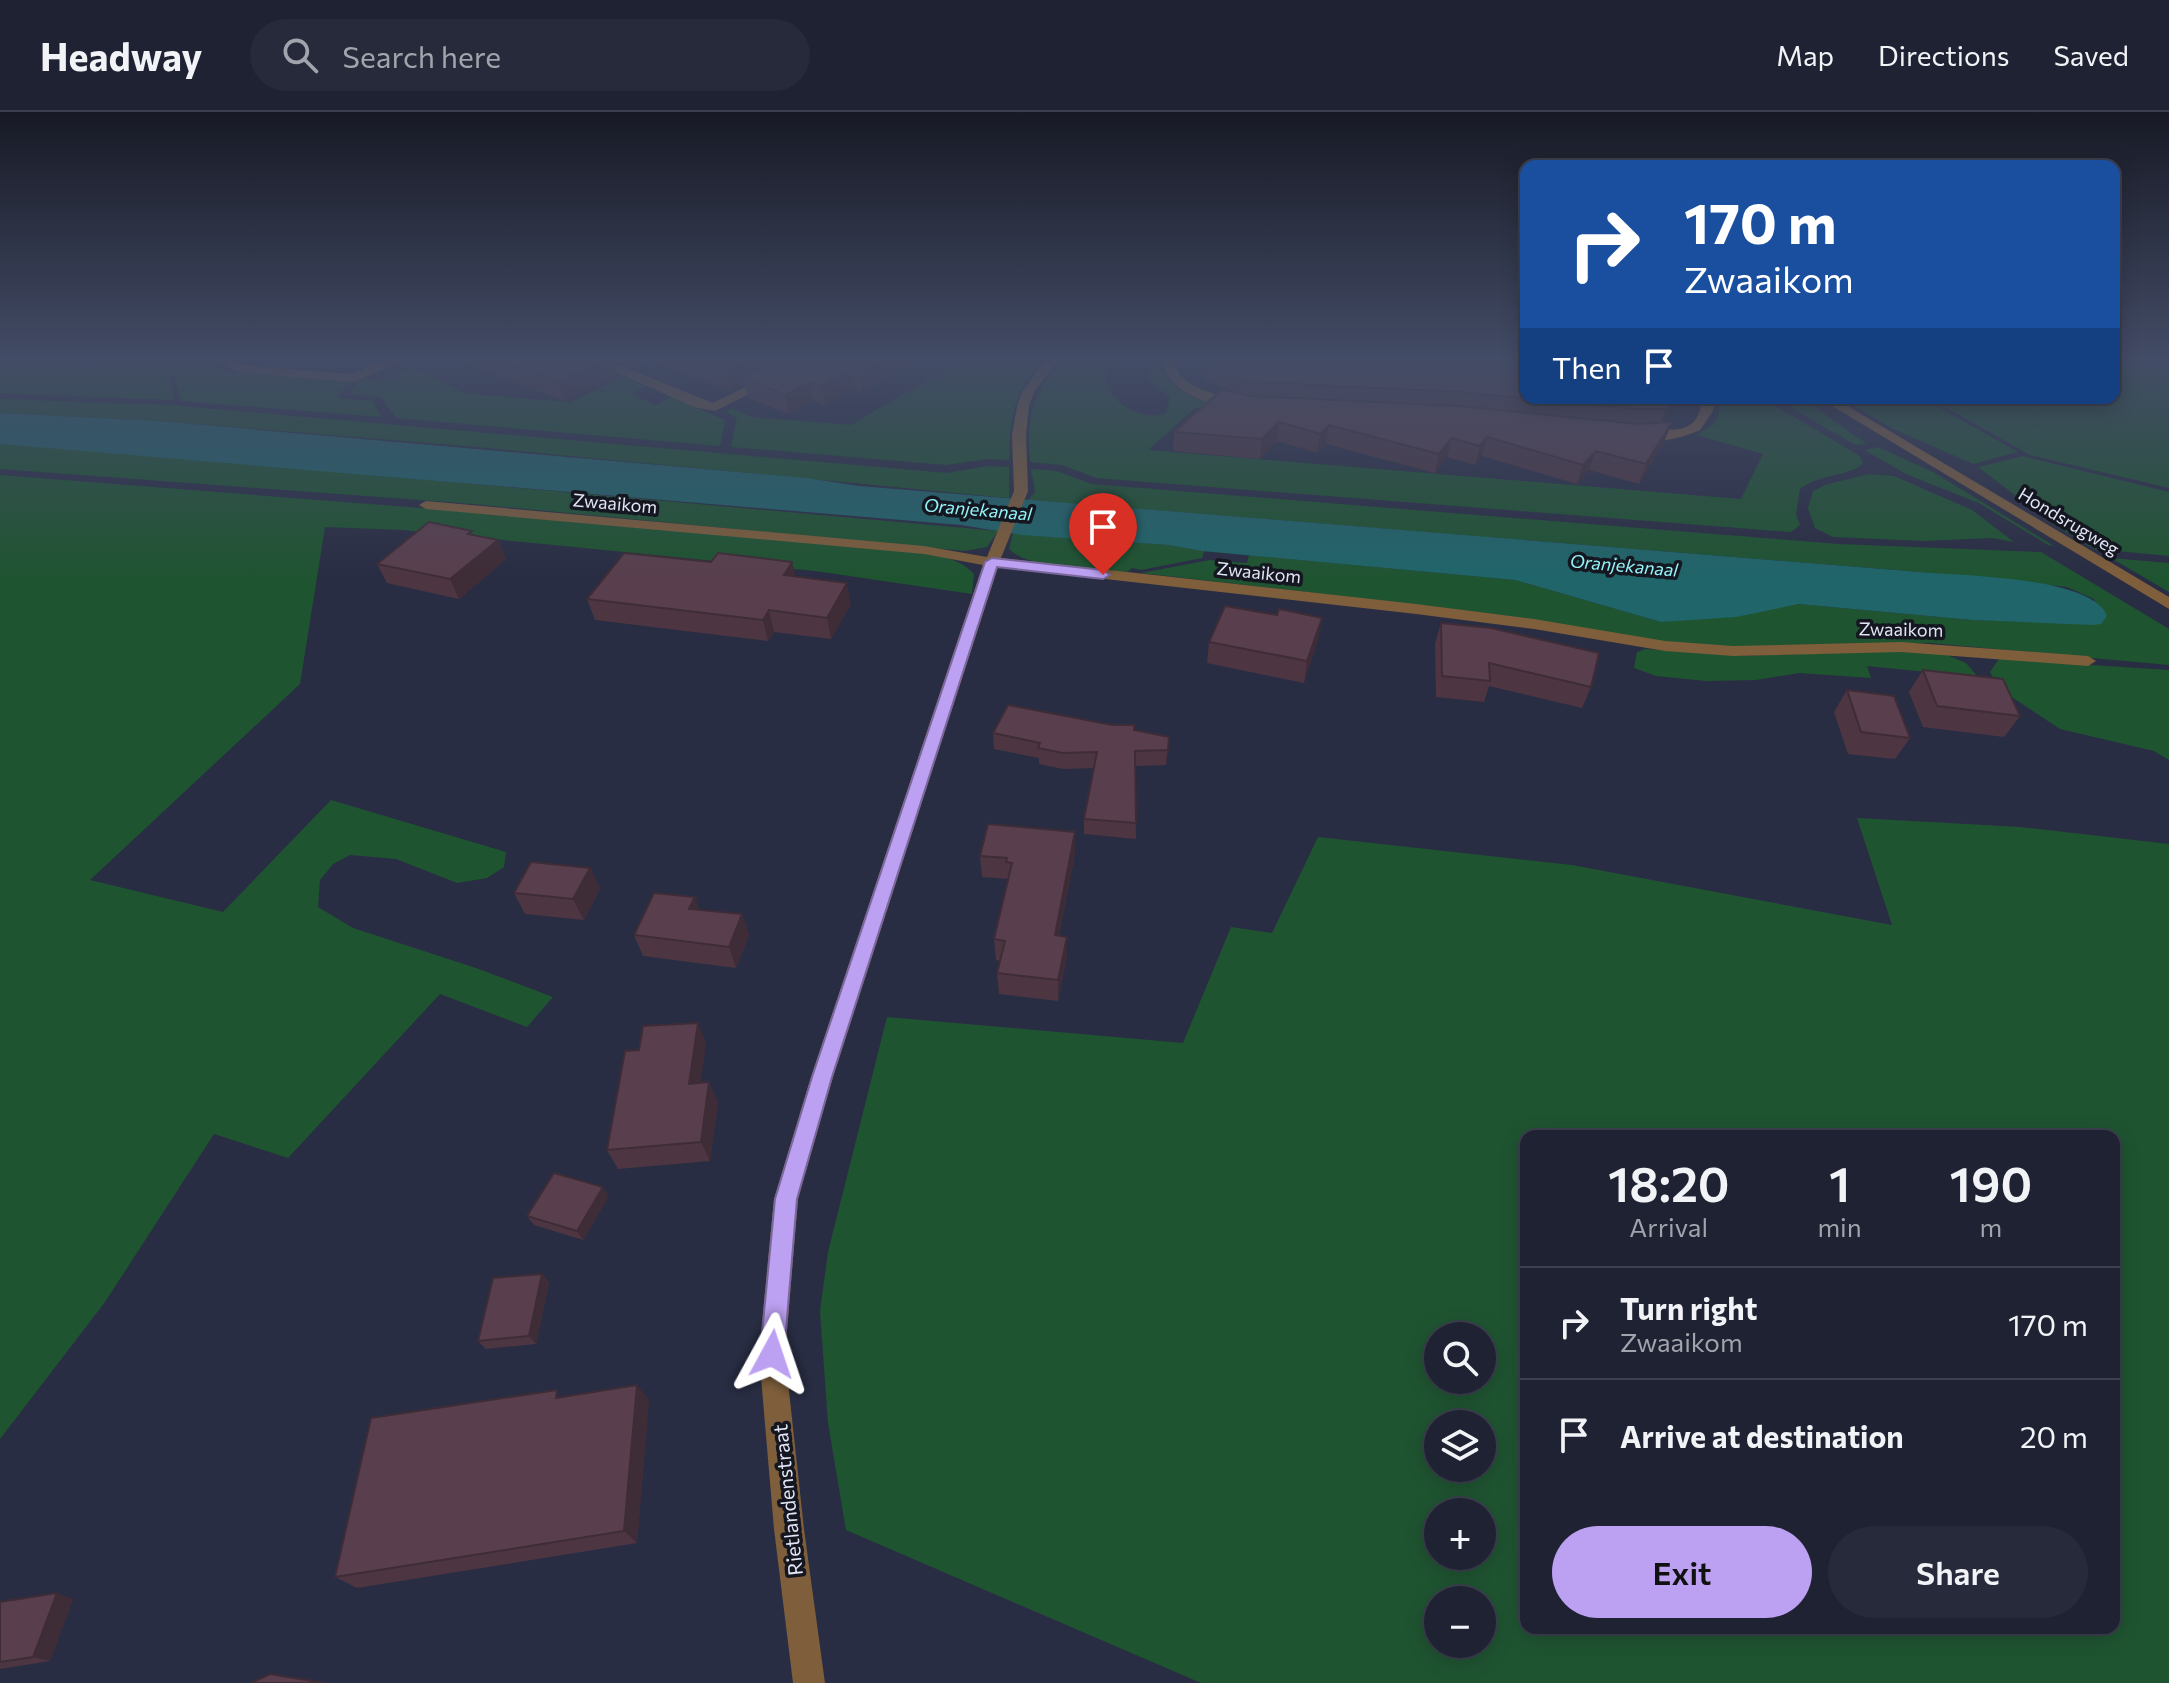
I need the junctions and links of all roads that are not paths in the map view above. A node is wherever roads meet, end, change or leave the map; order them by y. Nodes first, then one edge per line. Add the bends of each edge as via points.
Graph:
1 (1020, 430) edge
2 (1688, 430) edge
3 (1879, 430) edge
4 (1619, 435) edge
5 (426, 505) dead end
6 (992, 562) junction
7 (2169, 604) edge
8 (2088, 661) dead end
9 (809, 1683) edge

1 - 6 street, Rietlandenstraat via 1021,491
2 - 4 street
3 - 7 street, Hondsrugweg
5 - 6 street, Zwaaikom via 924,550
6 - 8 street, Zwaaikom via 1431,611 1665,646 1733,651 1901,647
6 - 9 street, Rietlandenstraat via 786,1199 772,1354

